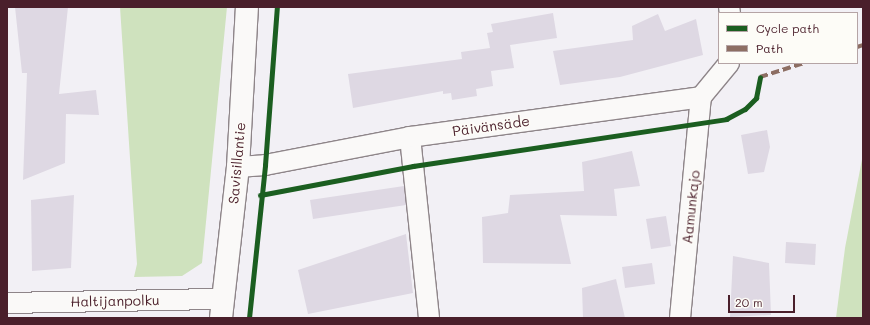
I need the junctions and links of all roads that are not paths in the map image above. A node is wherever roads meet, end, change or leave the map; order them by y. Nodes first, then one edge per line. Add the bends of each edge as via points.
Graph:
1 (247, 7) edge
2 (728, 64) edge
3 (701, 97) junction
4 (410, 137) junction
5 (238, 167) junction
6 (7, 303) edge
7 (221, 309) edge
8 (430, 318) edge
9 (680, 318) edge

1 - 5 street, Savisillantie
2 - 3 street
3 - 4 street, Päivänsäde
3 - 9 street, Aamunkajo
4 - 5 street, Päivänsäde via 265,165
4 - 8 street
5 - 7 street, Savisillantie
6 - 7 street, Haltijanpolku

